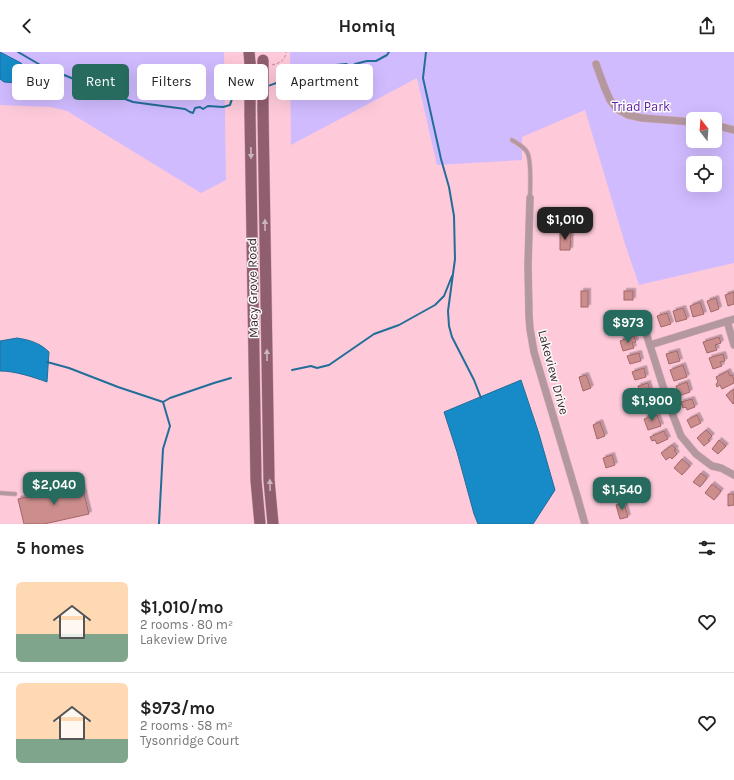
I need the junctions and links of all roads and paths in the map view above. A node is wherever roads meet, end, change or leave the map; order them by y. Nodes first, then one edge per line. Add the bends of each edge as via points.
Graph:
1 (263, 56) edge
2 (249, 57) edge
3 (596, 64) dead end
4 (686, 121) edge
5 (722, 127) edge
6 (734, 130) edge
7 (512, 140) dead end
8 (530, 198) joint
9 (730, 320) edge
10 (646, 332) dead end
11 (650, 345) junction
12 (734, 345) edge
13 (255, 394) junction
14 (269, 457) junction
15 (734, 475) edge
16 (0, 493) edge
17 (15, 494) dead end
18 (260, 524) edge
19 (273, 524) edge
20 (585, 524) edge

14 -> 1 main road, Macy Grove Road, bridge
2 -> 13 main road, Macy Grove Road, bridge
3 - 4 street via 610,100 617,109 642,118
5 - 6 street
7 - 8 lane via 528,153
8 - 20 street, Lakeview Drive via 528,265 530,328 534,352
9 - 11 street
9 - 12 street
10 - 11 street
11 - 15 street via 681,436 696,454 712,466
13 - 14 main road via 262,430 263,452
13 - 18 main road, Macy Grove Road via 256,480
19 -> 14 main road, Macy Grove Road
16 - 17 lane

